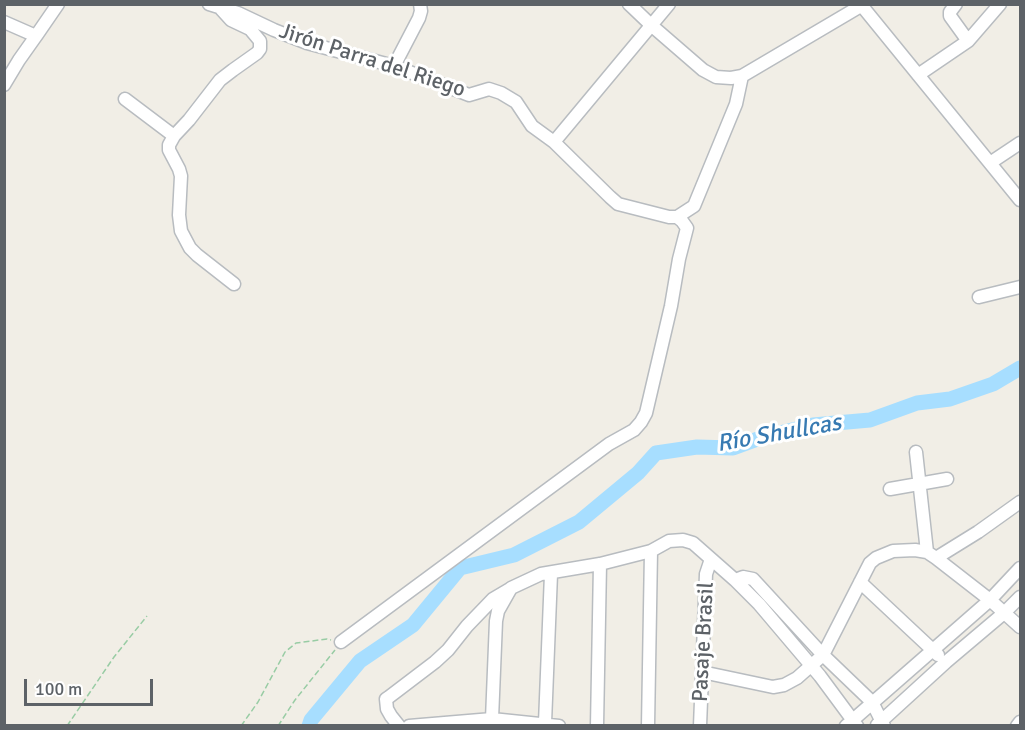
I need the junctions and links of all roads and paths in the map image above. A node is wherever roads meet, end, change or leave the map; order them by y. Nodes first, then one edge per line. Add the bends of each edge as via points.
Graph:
1 (58, 4) edge
2 (209, 4) edge
3 (420, 4) edge
4 (629, 4) edge
5 (669, 4) edge
6 (956, 4) edge
7 (1000, 4) edge
8 (863, 5) edge
9 (221, 9) junction
10 (240, 9) edge
11 (4, 22) edge
12 (651, 25) junction
13 (36, 36) junction
14 (968, 41) junction
15 (394, 66) junction
16 (918, 75) junction
17 (742, 76) junction
18 (4, 85) edge
19 (125, 99) dead end
20 (174, 136) junction
21 (554, 142) junction
22 (1020, 143) edge
23 (990, 163) junction
24 (1020, 200) edge
25 (694, 206) junction
26 (677, 217) junction
27 (687, 228) junction
28 (234, 284) dead end
29 (1020, 287) edge
30 (979, 297) dead end
31 (916, 452) dead end
32 (947, 479) dead end
33 (919, 483) junction
34 (890, 489) dead end
35 (1020, 502) edge
36 (651, 551) junction
37 (932, 555) junction
38 (711, 559) junction
39 (600, 564) junction
40 (1020, 568) edge
41 (551, 573) junction
42 (735, 580) junction
43 (860, 582) junction
44 (512, 588) junction
45 (1020, 597) edge
46 (990, 600) junction
47 (1004, 613) junction
48 (147, 616) dead end
49 (1020, 627) edge
50 (341, 642) junction
51 (933, 650) junction
52 (823, 655) junction
53 (946, 662) junction
54 (812, 665) junction
55 (702, 672) junction
56 (872, 702) junction
57 (492, 719) junction
58 (1020, 722) edge
59 (545, 723) junction
60 (852, 723) edge
61 (531, 724) edge
62 (880, 724) edge
63 (67, 726) edge
64 (241, 726) edge
65 (278, 726) edge
66 (399, 726) edge
67 (409, 726) edge
68 (559, 726) edge
69 (597, 726) edge
70 (648, 726) edge
71 (700, 726) edge
72 (1017, 726) edge

1 - 13 street
2 - 9 street, Jirón Parra del Riego
3 - 15 street via 419,18
4 - 12 street
5 - 12 street
6 - 14 street via 950,16
7 - 14 street
8 - 16 street
8 - 17 street
9 - 10 street, Jirón Parra del Riego
9 - 20 street via 231,20 250,29 260,41 260,49 220,80
10 - 15 street, Jirón Parra del Riego via 274,30 307,43
11 - 13 street
12 - 17 street via 703,70 716,77
12 - 21 street
13 - 18 street
14 - 16 street
15 - 21 street, Jirón Parra del Riego via 469,95 489,89 512,98 532,126
16 - 23 street
17 - 25 street via 736,104
19 - 20 street
20 - 28 street via 169,150 181,176 181,231 190,248
21 - 26 street, Jirón Parra del Riego via 618,204
22 - 23 street
23 - 24 street
25 - 26 street
25 - 27 street
26 - 27 street
27 - 50 street via 646,414 641,422
29 - 30 street
31 - 33 street
32 - 33 street
33 - 34 street
33 - 37 street
35 - 37 street via 978,532
36 - 38 street via 669,541 683,540 693,543
36 - 39 street
36 - 70 street
37 - 43 street via 915,550 893,551 870,563
37 - 46 street
38 - 42 street
38 - 55 street, Pasaje Brasil via 706,574
39 - 41 street
39 - 69 street
40 - 46 street
41 - 44 street
41 - 59 street
42 - 52 street via 753,579
42 - 54 street
43 - 51 street
43 - 52 street
44 - 57 street via 496,621
44 - 66 street via 493,599 435,662 386,699 390,716
45 - 47 street
46 - 47 street
46 - 51 street
47 - 49 street
47 - 53 street
48 - 63 path
50 - 64 path via 327,639 296,643 285,652
50 - 65 path
51 - 53 street
51 - 56 street
52 - 54 street
52 - 56 street
53 - 62 street
54 - 55 street via 797,678 773,687
54 - 60 street
55 - 71 street, Pasaje Brasil
56 - 60 street
56 - 62 street
57 - 61 street
57 - 67 street
58 - 72 street
59 - 61 street
59 - 68 street

